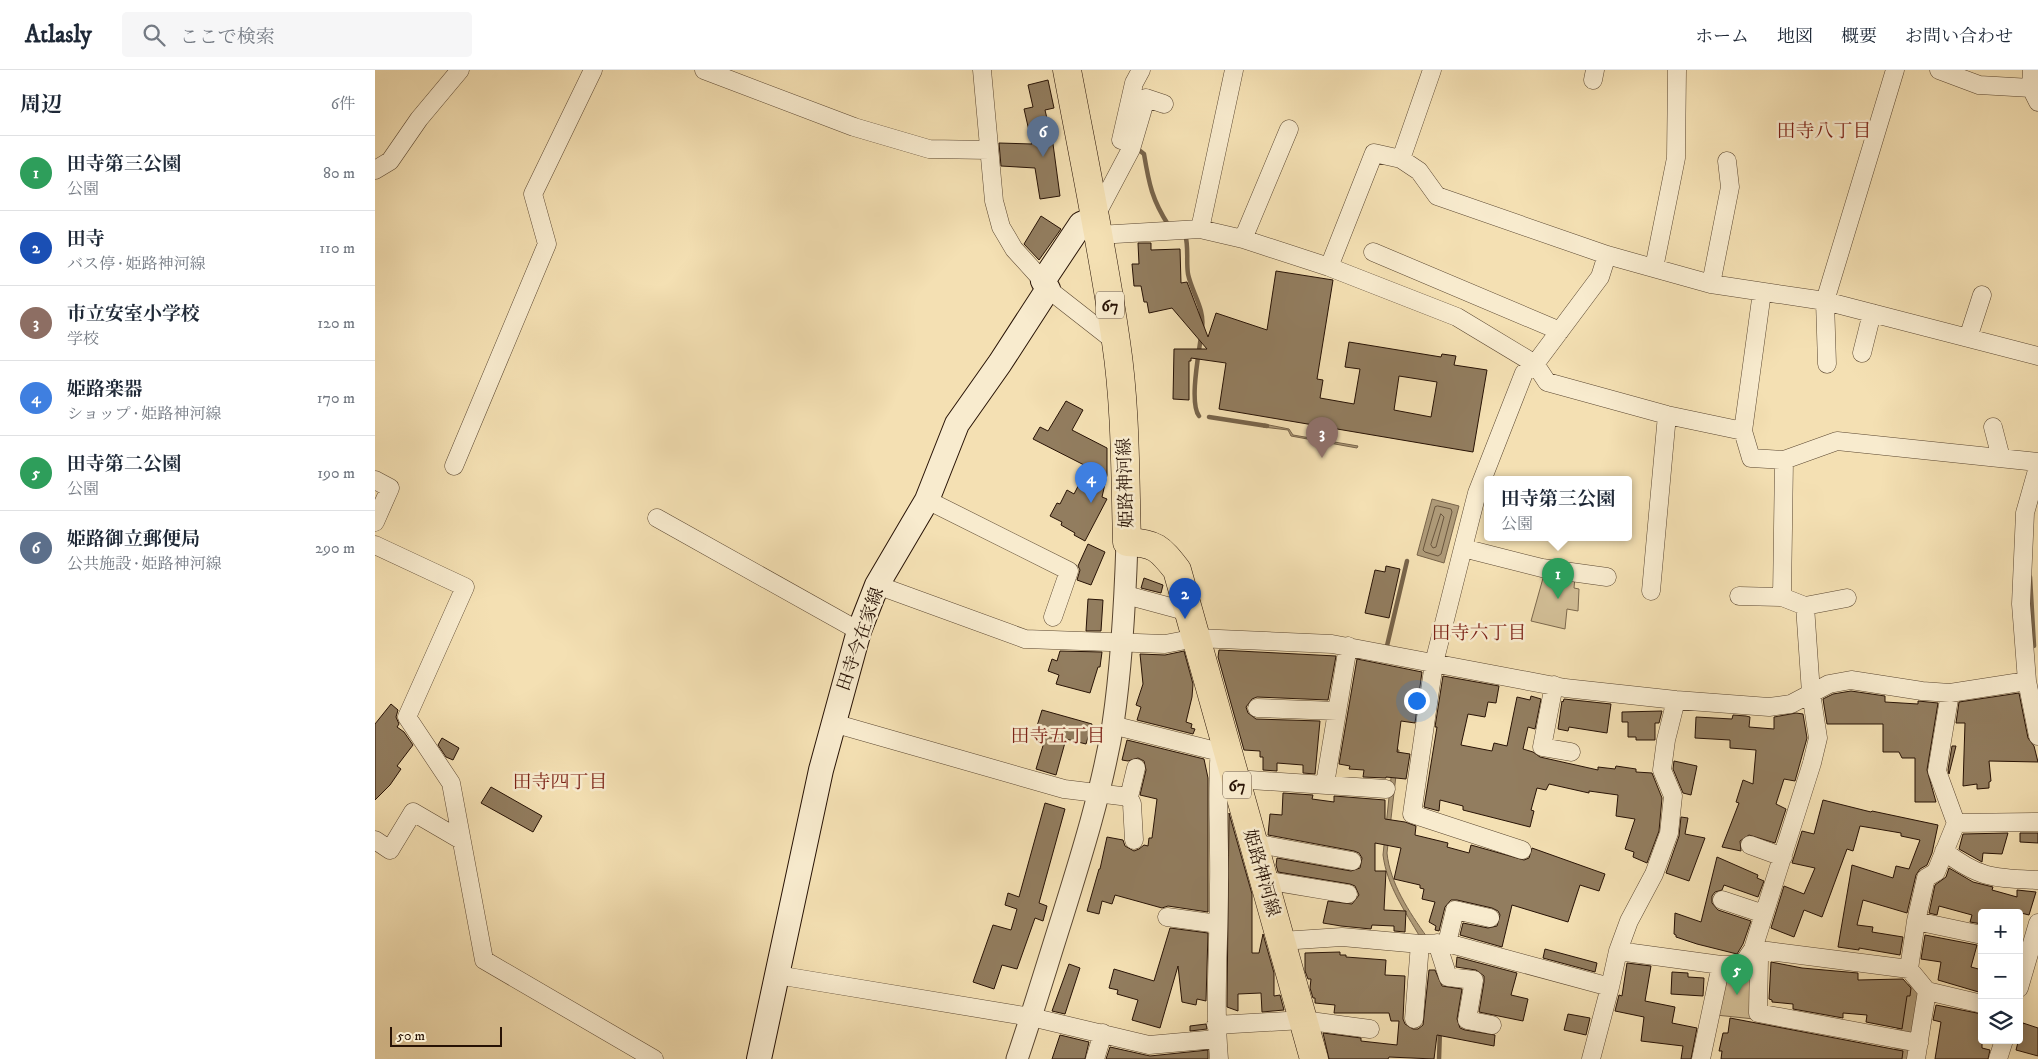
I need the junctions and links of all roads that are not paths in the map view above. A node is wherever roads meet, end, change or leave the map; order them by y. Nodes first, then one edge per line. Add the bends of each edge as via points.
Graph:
1 (460, 70) edge
2 (593, 70) edge
3 (704, 70) edge
4 (982, 70) edge
5 (1067, 70) edge
6 (1141, 70) edge
7 (1234, 70) edge
8 (1432, 70) edge
9 (1677, 70) edge
10 (1895, 70) edge
11 (1939, 70) edge
12 (2032, 70) edge
13 (2034, 95) edge
14 (1164, 104) dead end
15 (1289, 129) dead end
16 (1121, 140) dead end
17 (989, 150) junction
18 (1401, 159) junction
19 (1727, 160) dead end
20 (375, 170) edge
21 (1097, 226) junction
22 (1200, 228) junction
23 (1243, 239) junction
24 (1373, 252) dead end
25 (1607, 255) junction
26 (1329, 267) junction
27 (1653, 268) junction
28 (1711, 284) junction
29 (1046, 285) junction
30 (1761, 292) junction
31 (1981, 295) dead end
32 (1825, 301) junction
33 (1872, 313) junction
34 (1560, 331) junction
35 (1968, 338) junction
36 (1117, 343) junction
37 (1862, 353) dead end
38 (2038, 356) edge
39 (1535, 364) junction
40 (1827, 364) dead end
41 (1667, 415) junction
42 (1993, 427) dead end
43 (1743, 431) junction
44 (2001, 458) junction
45 (1784, 460) junction
46 (454, 466) dead end
47 (2037, 472) edge
48 (375, 480) edge
49 (927, 500) junction
50 (657, 518) dead end
51 (375, 522) edge
52 (1127, 542) junction
53 (375, 545) edge
54 (1463, 548) junction
55 (1607, 577) dead end
56 (877, 585) junction
57 (1651, 591) dead end
58 (1125, 595) junction
59 (1739, 596) dead end
60 (1782, 597) junction
61 (1847, 598) dead end
62 (1805, 606) junction
63 (1189, 612) junction
64 (1053, 617) dead end
65 (859, 632) junction
66 (1196, 638) junction
67 (1123, 642) junction
68 (1348, 646) junction
69 (1434, 663) junction
70 (2027, 681) junction
71 (1554, 686) junction
72 (1950, 693) junction
73 (1811, 694) junction
74 (1676, 700) junction
75 (1257, 708) dead end
76 (1337, 711) junction
77 (833, 723) junction
78 (1112, 725) junction
79 (2038, 736) edge
80 (1220, 741) junction
81 (1571, 752) dead end
82 (1136, 768) dead end
83 (1235, 778) junction
84 (1325, 784) junction
85 (1386, 789) dead end
86 (1098, 794) junction
87 (1129, 797) junction
88 (2038, 822) edge
89 (1956, 823) junction
90 (375, 840) edge
91 (461, 840) junction
92 (1134, 840) dead end
93 (1253, 843) junction
94 (1750, 845) dead end
95 (1522, 850) dead end
96 (1944, 851) junction
97 (1783, 857) junction
98 (1352, 861) dead end
99 (1264, 880) junction
100 (2038, 880) edge
101 (1348, 894) dead end
102 (1722, 900) dead end
103 (1764, 914) junction
104 (1167, 917) dead end
105 (1491, 918) dead end
106 (1916, 921) junction
107 (1218, 924) junction
108 (1978, 934) edge
109 (2032, 935) edge
110 (1281, 941) junction
111 (1435, 944) junction
112 (1753, 949) junction
113 (1618, 951) junction
114 (1721, 965) junction
115 (1909, 969) junction
116 (2023, 972) edge
117 (777, 975) junction
118 (1611, 987) junction
119 (1927, 991) junction
120 (1978, 1003) edge
121 (1031, 1017) junction
122 (1414, 1019) dead end
123 (1303, 1020) junction
124 (1492, 1025) dead end
125 (1371, 1029) dead end
126 (1217, 1032) junction
127 (1103, 1033) junction
128 (2003, 1044) edge
129 (1913, 1047) edge
130 (654, 1059) edge
131 (759, 1059) edge
132 (1017, 1059) edge
133 (1095, 1059) edge
134 (1219, 1059) edge
135 (1314, 1059) edge
136 (1591, 1059) edge
137 (1701, 1059) edge
138 (1999, 1059) edge

1 - 20 street via 389,160
2 - 46 street via 533,194 547,244
3 - 17 street via 854,127 929,149
4 - 17 street
5 - 21 main road, 姫路神河線 / 67
6 - 16 street via 1134,83
7 - 22 street
8 - 18 street
9 - 27 street via 1676,158
10 - 32 street
11 - 13 street via 1979,85
12 - 13 street
14 - 21 street via 1146,98 1131,148
15 - 23 street
17 - 29 street via 994,201 1001,227 1014,249
18 - 25 street via 1419,171 1437,196
18 - 26 street via 1374,153
19 - 28 street via 1738,188
21 - 22 street
21 - 29 main road, 田寺今在家線 via 1081,224
21 - 36 main road, 姫路神河線 / 67
22 - 23 street
23 - 26 street
24 - 34 street via 1420,263 1494,294
25 - 27 street
25 - 34 street via 1600,277
26 - 39 street via 1457,317
27 - 28 street
28 - 30 street
29 - 36 street
29 - 49 main road, 田寺今在家線 via 1000,363 957,424
30 - 32 street
30 - 43 street
31 - 35 street
32 - 33 street
32 - 40 street
33 - 35 street
33 - 37 street
34 - 39 street
35 - 38 street
36 - 52 main road, 姫路神河線 / 67
39 - 41 street via 1547,382
39 - 54 street via 1524,373 1477,493
41 - 43 street
41 - 57 street
42 - 44 street
43 - 45 street via 1751,458
44 - 45 street via 1837,441
44 - 47 street
45 - 60 street
47 - 70 street via 2025,513 2021,604
48 - 51 street via 390,488
49 - 56 main road, 田寺今在家線
49 - 64 street via 1069,571
50 - 65 street
52 - 58 street
52 - 63 main road, 姫路神河線 / 67 via 1148,543 1170,560 1177,570
53 - 91 street via 465,587 407,717 451,783
54 - 55 street via 1542,568
54 - 69 street
56 - 65 main road, 田寺今在家線
56 - 67 street via 1025,639
58 - 63 street
58 - 67 street
59 - 60 street
60 - 62 street
61 - 62 street
62 - 73 street
63 - 66 main road, 姫路神河線 / 67
65 - 77 main road, 田寺今在家線
66 - 67 street via 1165,644
66 - 68 street
66 - 80 main road, 姫路神河線 / 67
67 - 78 street
68 - 69 street
68 - 76 street
69 - 71 street
69 - 95 street via 1412,814
70 - 72 street
70 - 79 street
71 - 74 street
71 - 81 street via 1542,747
72 - 73 street via 1921,692 1851,680 1829,684
72 - 89 street via 1937,770
73 - 74 street via 1791,704 1769,707
73 - 97 street via 1818,738
74 - 113 street via 1662,770 1673,796 1669,833
75 - 76 street
76 - 84 street
77 - 86 street via 1064,789
77 - 117 main road, 田寺今在家線
78 - 80 street
78 - 86 street
80 - 83 main road, 姫路神河線 / 67
80 - 107 street
82 - 87 street
83 - 84 street
83 - 93 main road, 姫路神河線 / 67
84 - 85 street
86 - 87 street
86 - 121 street
87 - 92 street
88 - 89 street
89 - 96 street
90 - 91 street via 390,850 413,812
91 - 130 street via 483,960
93 - 98 street
93 - 99 main road, 姫路神河線 / 67
94 - 97 street
96 - 100 street via 1979,874
96 - 106 street via 1936,872 1926,878
97 - 103 street
99 - 101 street
99 - 110 main road, 姫路神河線 / 67
102 - 103 street
103 - 112 street
104 - 107 street
105 - 111 street via 1455,910
106 - 108 street
106 - 115 street
107 - 126 street
109 - 116 street
110 - 111 street via 1342,937
110 - 123 main road, 姫路神河線 / 67
111 - 118 street
111 - 122 street
111 - 124 street via 1448,977 1474,980 1467,1020
112 - 114 street via 1741,965
112 - 115 street
112 - 129 street via 1759,959 1758,1013
113 - 114 street
113 - 118 street
114 - 137 street
115 - 119 street
117 - 121 street
117 - 131 main road, 田寺今在家線
118 - 136 street
119 - 120 street
119 - 129 street
121 - 127 street
121 - 132 street
123 - 125 street
123 - 126 street
123 - 135 main road, 姫路神河線 / 67
126 - 127 street via 1149,1045
126 - 134 street
127 - 133 street
128 - 138 street

